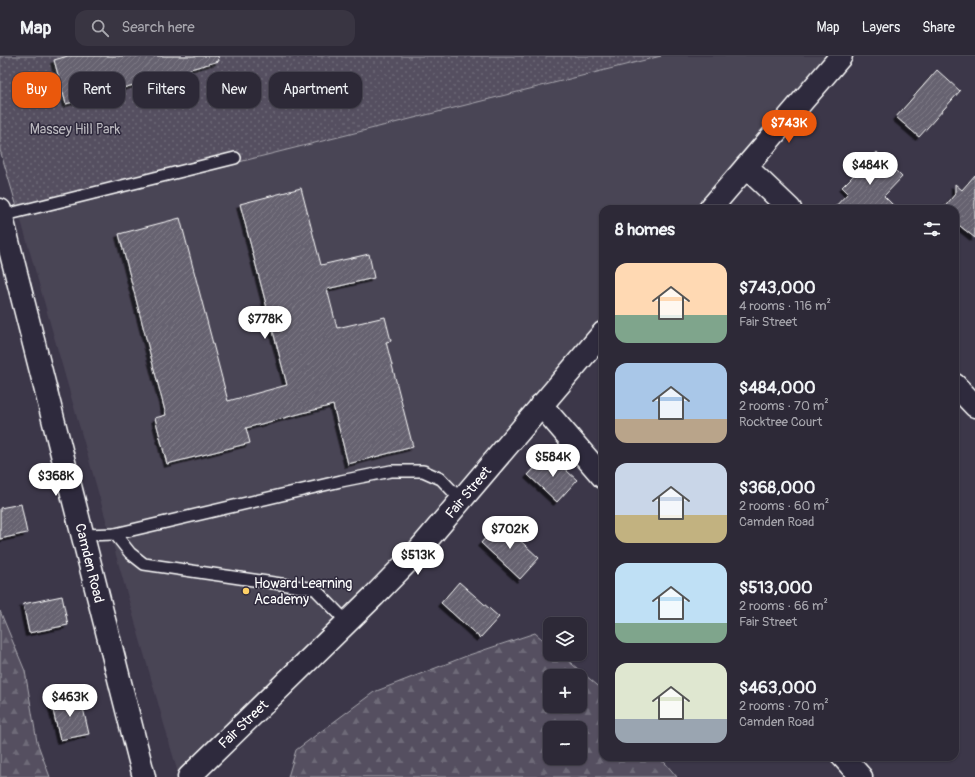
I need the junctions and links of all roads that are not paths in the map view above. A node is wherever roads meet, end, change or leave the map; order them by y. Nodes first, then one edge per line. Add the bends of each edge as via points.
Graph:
1 (841, 56) edge
2 (235, 158) dead end
3 (746, 167) junction
4 (713, 205) edge
5 (786, 205) edge
6 (1, 213) edge
7 (599, 338) edge
8 (959, 389) edge
9 (542, 405) junction
10 (975, 406) edge
11 (599, 472) edge
12 (461, 500) junction
13 (115, 534) junction
14 (83, 535) junction
15 (347, 622) junction
16 (846, 761) edge
17 (144, 777) edge
18 (189, 777) edge
19 (860, 777) edge

1 - 3 street
2 - 6 lane
3 - 4 street
3 - 5 street
6 - 14 street, Camden Road
7 - 9 street, Fair Street
8 - 10 street
9 - 11 street
9 - 12 street, Fair Street
12 - 13 lane via 441,480 423,471 391,471
12 - 15 street, Fair Street via 417,552
13 - 14 lane
13 - 15 lane via 130,553 144,564 315,589
14 - 17 street, Camden Road
15 - 18 street, Fair Street
16 - 19 street

